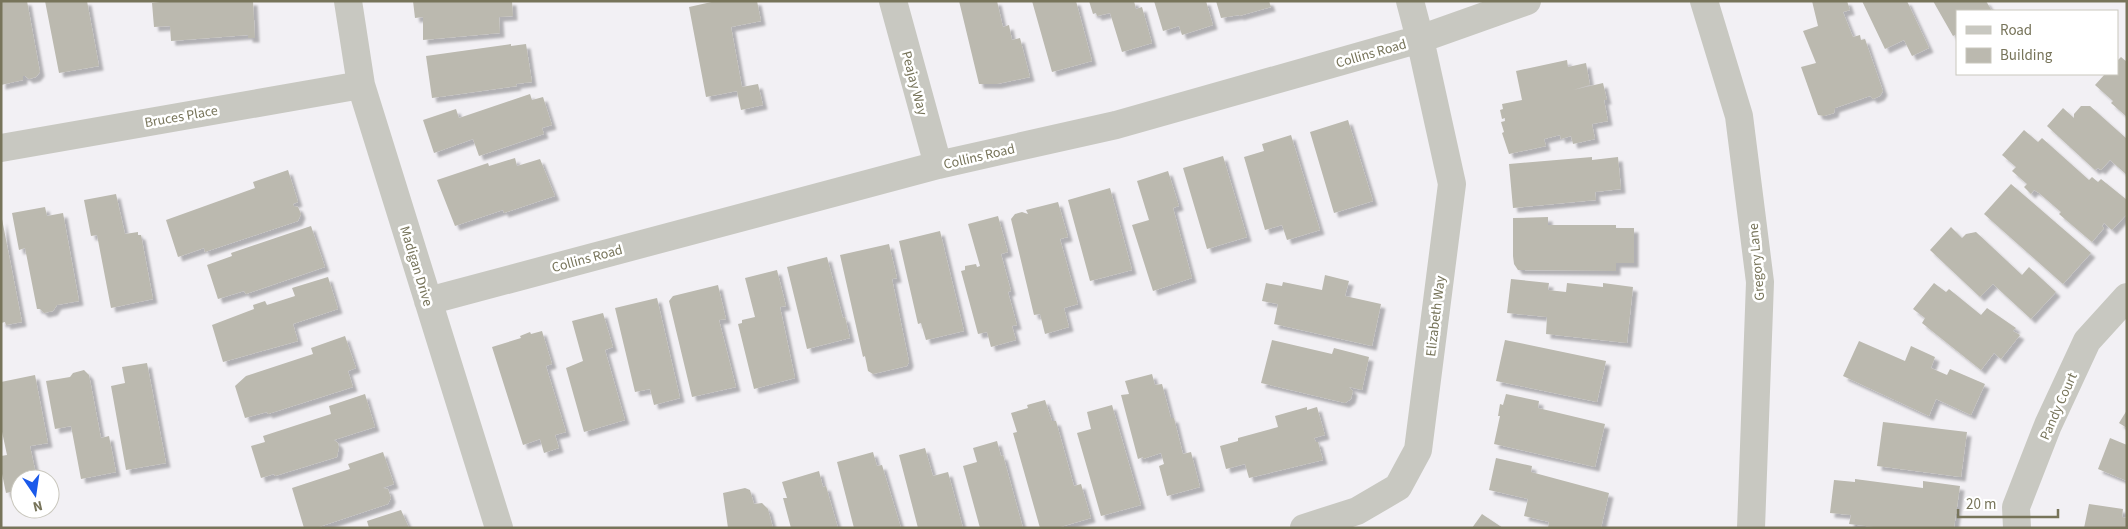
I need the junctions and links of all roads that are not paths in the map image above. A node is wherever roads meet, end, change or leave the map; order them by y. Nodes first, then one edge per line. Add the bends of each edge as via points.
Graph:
1 (348, 1) edge
2 (893, 1) edge
3 (1410, 1) edge
4 (1527, 1) edge
5 (1704, 1) edge
6 (1420, 39) junction
7 (361, 85) junction
8 (1, 148) edge
9 (938, 165) junction
10 (2127, 297) edge
11 (428, 301) junction
12 (499, 528) edge
13 (1304, 528) edge
14 (1751, 528) edge
15 (2017, 528) edge

1 - 7 street, Madigan Drive
2 - 9 street, Peajay Way
3 - 6 street, Elizabeth Way
4 - 6 street, Collins Road
5 - 14 street, Gregory Lane via 1739,116 1760,282
6 - 9 street, Collins Road via 1116,125
6 - 13 street, Elizabeth Way via 1452,184 1418,450 1398,487 1357,511
7 - 8 street, Bruces Place
7 - 11 street, Madigan Drive
9 - 11 street, Collins Road
10 - 15 street, Pandy Court via 2083,350 2048,424 2016,507
11 - 12 street, Madigan Drive

